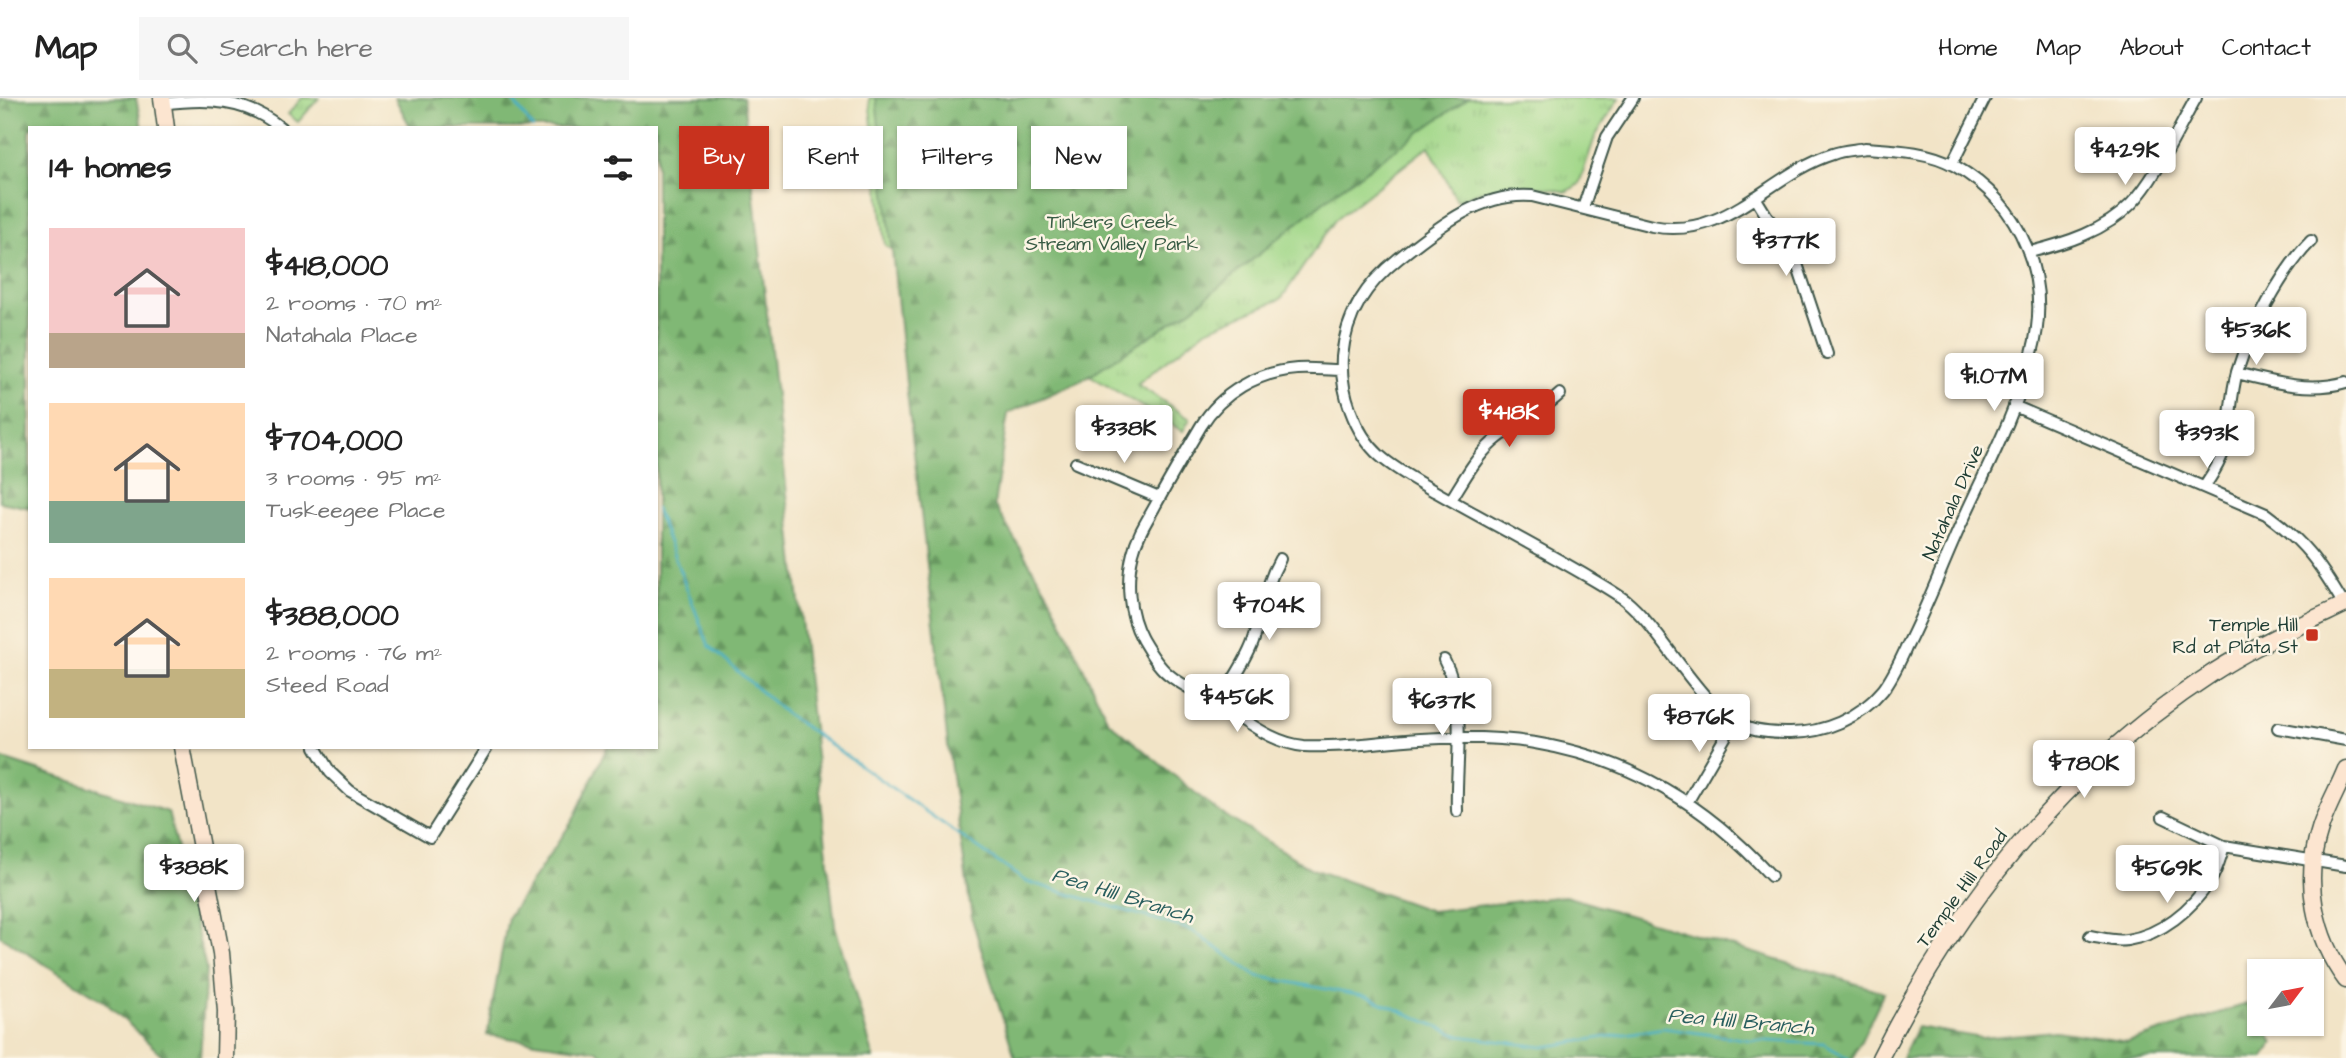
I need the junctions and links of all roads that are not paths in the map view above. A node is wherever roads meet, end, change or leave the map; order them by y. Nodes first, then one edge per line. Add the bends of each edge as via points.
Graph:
1 (1633, 98) edge
2 (1985, 98) edge
3 (2196, 98) edge
4 (162, 101) edge
5 (166, 126) edge
6 (278, 126) edge
7 (1952, 164) junction
8 (1755, 197) junction
9 (1583, 208) junction
10 (2311, 241) dead end
11 (2030, 252) junction
12 (1827, 354) dead end
13 (1341, 370) junction
14 (2237, 373) junction
15 (2346, 382) edge
16 (1560, 394) dead end
17 (2014, 405) junction
18 (1076, 463) dead end
19 (2205, 486) junction
20 (1159, 498) junction
21 (1451, 500) junction
22 (1280, 559) dead end
23 (2345, 607) edge
24 (1444, 660) dead end
25 (1218, 704) junction
26 (1734, 722) junction
27 (2278, 728) dead end
28 (1458, 737) junction
29 (2346, 740) edge
30 (182, 749) edge
31 (316, 749) edge
32 (486, 749) edge
33 (2346, 769) edge
34 (1688, 801) junction
35 (1457, 811) dead end
36 (2163, 817) dead end
37 (2224, 846) junction
38 (2313, 859) junction
39 (2346, 866) edge
40 (1771, 876) dead end
41 (2090, 936) dead end
42 (2346, 979) edge
43 (225, 1058) edge
44 (1880, 1058) edge

1 - 9 street via 1607,137
2 - 7 street
3 - 11 street via 2147,185 2131,204 2105,224
4 - 5 main road
4 - 6 street via 232,103
7 - 8 street, Natahala Drive via 1895,150 1850,150 1809,165
7 - 11 street, Natahala Drive via 2001,203
8 - 9 street, Natahala Drive via 1719,219 1664,229
8 - 12 street via 1798,267
9 - 13 street, Natahala Drive via 1517,195 1481,204 1443,225 1382,271 1366,289 1345,335
10 - 14 street via 2280,282
11 - 17 street, Natahala Drive via 2036,335
13 - 20 street via 1280,372 1230,394 1203,423
13 - 21 street, Natahala Drive via 1349,406 1371,446 1381,457
14 - 15 street via 2297,386
14 - 19 street via 2225,447
16 - 21 street via 1492,443
17 - 19 street
17 - 26 street, Natahala Drive via 1915,631 1882,690 1853,716 1821,730 1788,733
18 - 20 street
19 - 23 street via 2266,514 2285,528 2320,564
20 - 25 street via 1133,553 1133,619 1166,673
21 - 26 street, Natahala Drive via 1627,602 1712,704
22 - 25 street via 1270,576 1253,643
23 - 44 main road, Temple Hill Road via 2250,650 2214,672 2137,728 2067,791 2001,865 1960,920
24 - 28 street via 1456,691
25 - 28 street via 1267,734 1301,746
26 - 34 street
27 - 29 street
28 - 34 street via 1534,743 1576,752 1639,775
28 - 35 street
30 - 43 main road via 221,953
31 - 32 street via 330,772 350,791 430,837
33 - 38 main road via 2320,829
34 - 40 street
36 - 37 street
37 - 38 street
37 - 41 street via 2211,880 2167,924 2125,940
38 - 39 street
38 - 42 main road via 2313,905 2328,949

